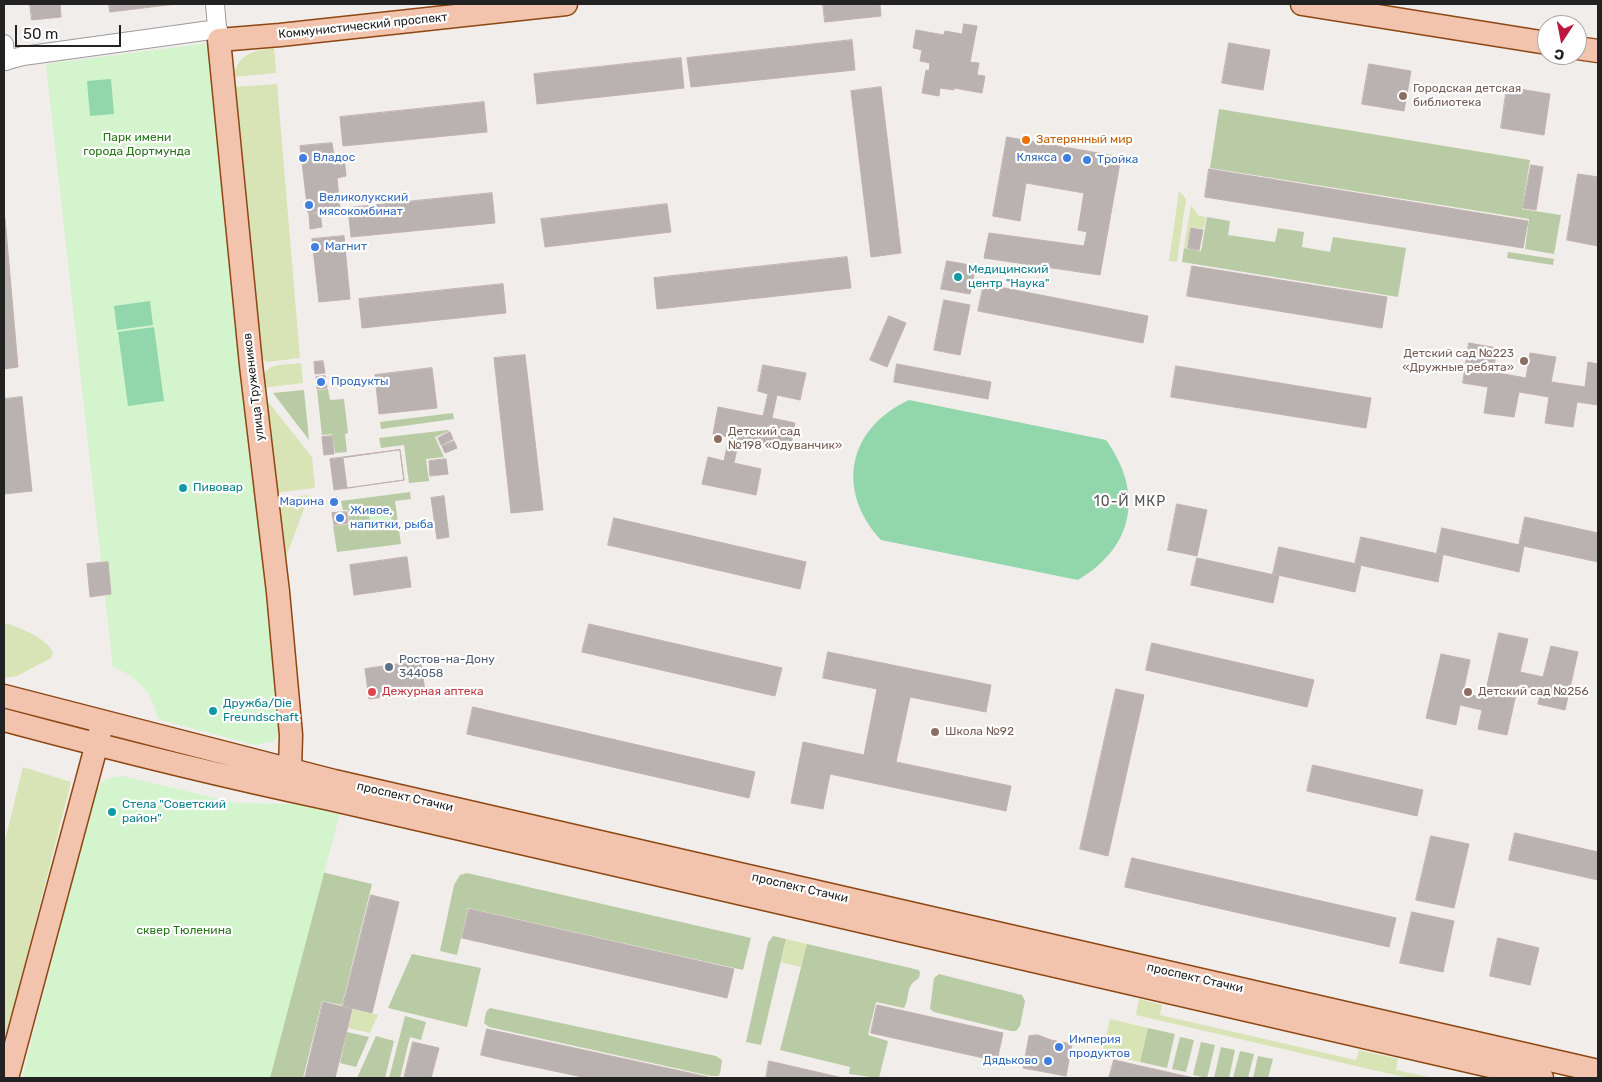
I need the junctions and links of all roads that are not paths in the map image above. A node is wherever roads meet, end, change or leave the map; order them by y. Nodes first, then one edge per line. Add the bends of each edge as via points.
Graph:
1 (214, 4) edge
2 (566, 4) edge
3 (1302, 4) edge
4 (218, 34) junction
5 (1537, 41) edge
6 (4, 55) edge
7 (4, 696) edge
8 (4, 720) edge
9 (103, 722) junction
10 (97, 745) junction
11 (290, 770) junction
12 (269, 786) junction
13 (1015, 947) junction
14 (1598, 1071) edge
15 (6, 1078) edge
16 (1542, 1078) edge

1 - 4 street, улица Тружеников
2 - 4 main road, Коммунистический проспект via 280,35
3 - 5 main road
4 - 6 street via 23,56
4 - 11 main road, улица Тружеников via 292,735
7 - 9 main road, проспект Стачки
8 - 10 main road, проспект Стачки
9 - 10 main road
9 - 11 main road, проспект Стачки
10 - 12 main road, проспект Стачки
10 - 15 main road
11 - 12 main road
11 - 13 main road, проспект Стачки
12 - 13 main road, проспект Стачки
13 - 14 main road, проспект Стачки
13 - 16 main road, проспект Стачки

